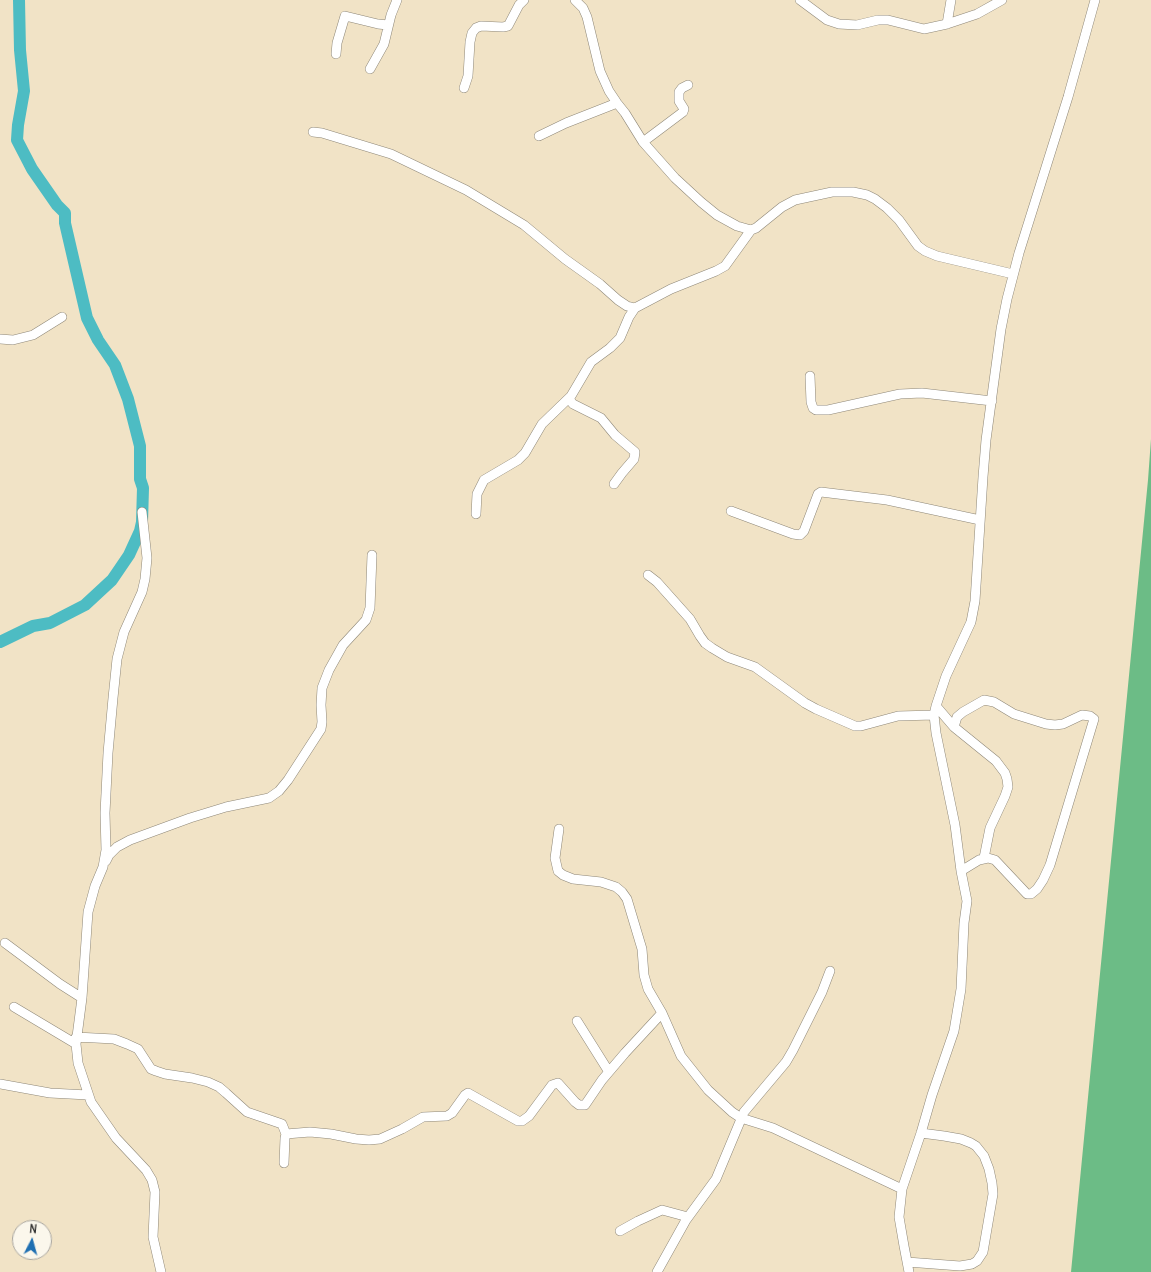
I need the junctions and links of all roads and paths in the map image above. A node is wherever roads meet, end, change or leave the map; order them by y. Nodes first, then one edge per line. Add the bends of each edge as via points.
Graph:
1 (397, 0) edge
2 (524, 0) edge
3 (575, 0) edge
4 (800, 0) edge
5 (951, 0) edge
6 (1002, 0) edge
7 (1095, 0) edge
8 (947, 24) junction
9 (388, 25) junction
10 (336, 54) dead end
11 (370, 69) dead end
12 (688, 85) dead end
13 (464, 88) dead end
14 (617, 103) junction
15 (313, 132) dead end
16 (539, 136) dead end
17 (643, 142) junction
18 (751, 230) junction
19 (1013, 274) junction
20 (635, 308) junction
21 (62, 317) dead end
22 (0, 339) edge
23 (810, 376) dead end
24 (569, 399) junction
25 (992, 401) junction
26 (614, 484) dead end
27 (732, 511) dead end
28 (142, 512) dead end
29 (476, 514) dead end
30 (980, 520) junction
31 (372, 555) dead end
32 (648, 574) dead end
33 (935, 710) junction
34 (954, 727) junction
35 (558, 829) dead end
36 (984, 858) junction
37 (103, 868) junction
38 (961, 871) junction
39 (5, 943) dead end
40 (830, 971) dead end
41 (82, 998) junction
42 (14, 1008) dead end
43 (662, 1013) junction
44 (577, 1021) dead end
45 (76, 1041) junction
46 (609, 1072) junction
47 (0, 1084) edge
48 (88, 1095) junction
49 (741, 1118) junction
50 (921, 1133) junction
51 (286, 1134) junction
52 (284, 1163) dead end
53 (902, 1189) junction
54 (688, 1217) junction
55 (620, 1231) dead end
56 (907, 1262) junction
57 (161, 1272) edge
58 (657, 1272) edge
59 (909, 1272) edge

1 - 9 street
2 - 13 street via 508,26 481,26 472,33 468,76
3 - 14 street via 587,17 600,71
4 - 8 street via 827,20 839,24 858,25 888,20 924,29
5 - 8 street
6 - 8 street via 977,14
7 - 19 street
9 - 10 street via 346,16
9 - 11 street via 384,44
12 - 17 street via 679,92 683,112
14 - 16 street
14 - 17 street
15 - 20 street via 391,154 466,190 524,225 618,300
17 - 18 street via 675,178 701,202 727,221
18 - 19 street via 795,200 832,192 853,192 867,195 887,208 925,251
18 - 20 street via 725,266 670,288
19 - 25 street via 1000,329
20 - 24 street via 620,338 591,362
21 - 22 street via 33,336 13,340
23 - 25 street via 811,402 816,410 828,410 900,394 922,393
24 - 26 street via 573,404 601,418 615,436 634,449 634,459
24 - 29 street via 542,424 518,460 484,480 477,494
25 - 30 street
27 - 30 street via 800,535 804,531 818,494 822,492 887,500
28 - 37 street via 147,558 145,579 124,632 115,674
30 - 33 street via 975,601 971,622 946,676
31 - 37 street via 370,608 366,620 343,646 332,664 322,688 321,729 279,791 269,798 220,808 130,840 109,855
32 - 33 street via 690,619 700,636 712,648 727,657 755,667 816,709 855,726
33 - 34 street
33 - 38 street via 936,733 955,825
34 - 36 street via 986,751 1007,779 1008,787 990,828
34 - 36 street via 963,712 984,700 994,702 1014,714 1046,724 1063,724 1082,716 1090,716 1094,720 1050,865 1037,889 1027,894 995,860
35 - 43 street via 555,858 558,871 563,876 573,879 601,882 616,887 627,899 642,949 645,982
36 - 38 street
37 - 41 street via 88,912
38 - 50 street via 967,901 960,1001 954,1032
39 - 41 street
40 - 49 street via 786,1062 748,1105
41 - 45 street
42 - 45 street
43 - 46 street
43 - 49 street via 674,1042 692,1070 718,1101
44 - 46 street
45 - 48 street via 78,1063
45 - 51 street via 114,1039 134,1046 151,1069 208,1082 219,1087 247,1112 282,1124
46 - 51 street via 585,1105 575,1102 558,1083 522,1121 468,1093 447,1116 423,1116 380,1139 356,1139 310,1132
47 - 48 street via 50,1093
48 - 57 street via 108,1127 152,1180 155,1192 153,1237
49 - 53 street via 773,1128
49 - 54 street via 716,1179
50 - 53 street
50 - 56 street via 961,1139 980,1150 989,1169 993,1194 978,1261 960,1266
51 - 52 street
53 - 56 street via 899,1217
54 - 55 street via 662,1210
54 - 58 street
56 - 59 street

